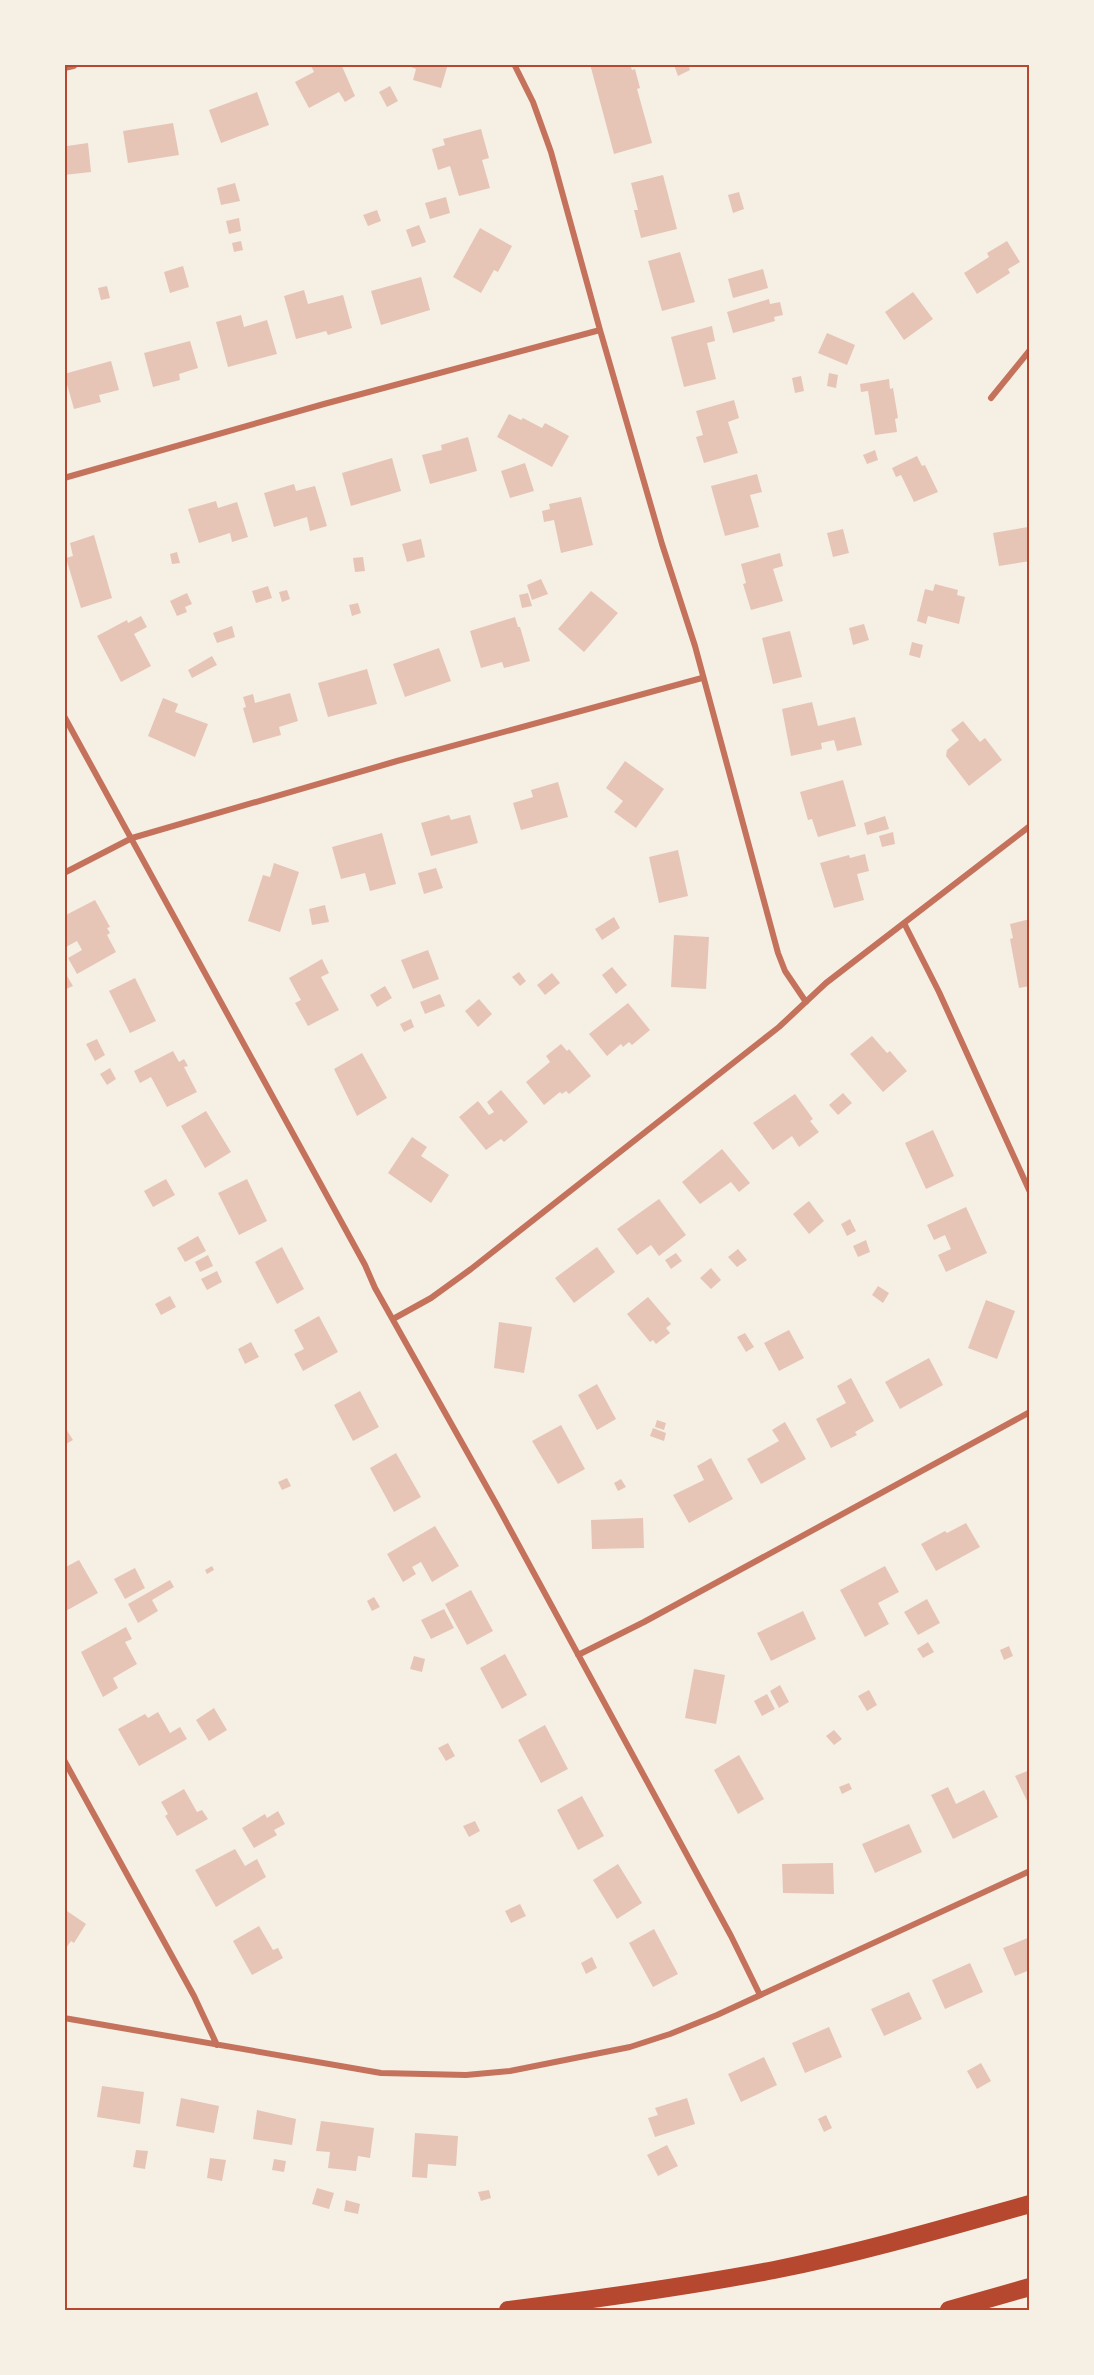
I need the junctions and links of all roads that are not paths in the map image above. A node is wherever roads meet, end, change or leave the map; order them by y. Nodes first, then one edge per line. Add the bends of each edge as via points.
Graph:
1 (73, 64) edge
2 (514, 64) edge
3 (64, 66) edge
4 (600, 330) junction
5 (1029, 350) edge
6 (991, 398) dead end
7 (64, 478) edge
8 (702, 678) junction
9 (64, 716) edge
10 (1029, 826) edge
11 (132, 838) junction
12 (64, 873) edge
13 (904, 923) junction
14 (806, 1002) junction
15 (1029, 1192) edge
16 (393, 1319) junction
17 (1029, 1412) edge
18 (578, 1655) junction
19 (64, 1760) edge
20 (1029, 1871) edge
21 (760, 1995) junction
22 (64, 2018) edge
23 (217, 2045) junction
24 (1029, 2204) edge
25 (1029, 2287) edge
26 (508, 2310) edge
27 (949, 2310) edge

1 - 3 street
2 - 4 street via 551,152
4 - 7 street
4 - 8 street
5 - 6 street
8 - 11 street
8 - 14 street via 778,953
9 - 11 street
10 - 13 street
11 - 12 street
11 - 16 street
13 - 14 street
13 - 15 street
14 - 16 street via 471,1269
16 - 18 street
17 - 18 street
18 - 21 street
19 - 23 street
20 - 21 street
21 - 23 street via 630,2047 510,2071 466,2075 381,2073
22 - 23 street
24 - 26 highway via 775,2270 649,2293
25 - 27 highway

